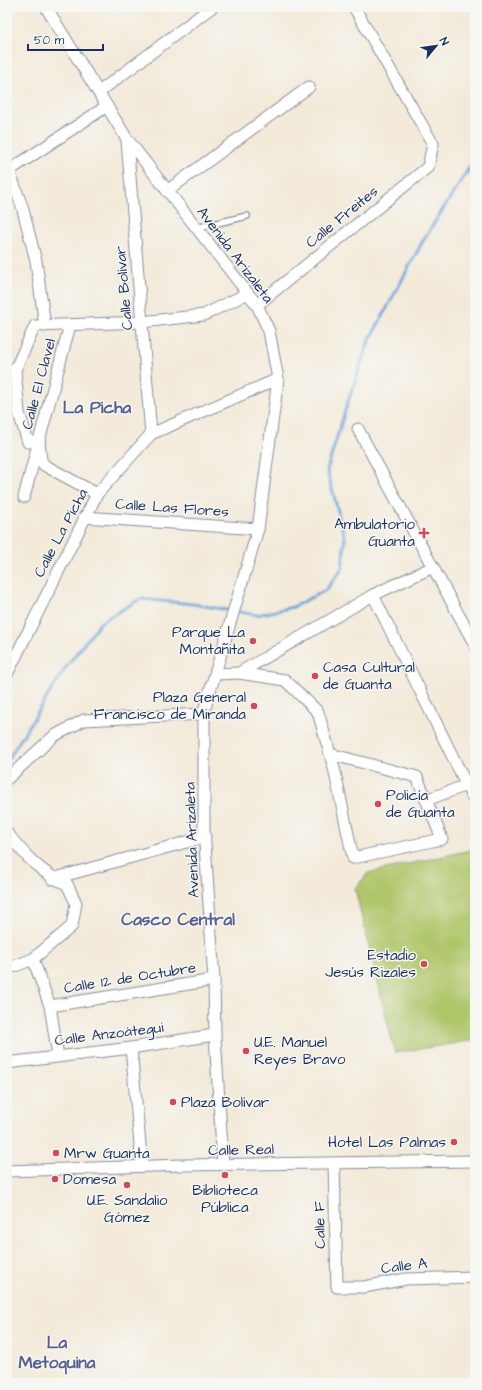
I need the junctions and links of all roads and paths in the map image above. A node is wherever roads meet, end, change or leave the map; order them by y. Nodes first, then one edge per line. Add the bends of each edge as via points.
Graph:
1 (46, 7) edge
2 (212, 7) edge
3 (354, 7) edge
4 (309, 87) dead end
5 (99, 92) junction
6 (107, 106) junction
7 (127, 139) junction
8 (8, 171) edge
9 (167, 191) junction
10 (248, 216) dead end
11 (196, 228) junction
12 (246, 294) junction
13 (257, 305) junction
14 (142, 322) junction
15 (70, 325) junction
16 (45, 326) junction
17 (278, 380) junction
18 (358, 429) dead end
19 (151, 434) junction
20 (39, 442) junction
21 (97, 494) junction
22 (24, 498) dead end
23 (84, 517) junction
24 (258, 529) junction
25 (433, 567) junction
26 (373, 596) junction
27 (475, 645) edge
28 (239, 673) junction
29 (7, 674) edge
30 (216, 674) junction
31 (204, 714) junction
32 (330, 754) junction
33 (7, 779) edge
34 (471, 783) edge
35 (426, 800) junction
36 (475, 802) edge
37 (7, 833) edge
38 (205, 837) junction
39 (52, 879) junction
40 (33, 959) junction
41 (7, 969) edge
42 (214, 980) junction
43 (50, 1006) junction
44 (214, 1035) junction
45 (131, 1048) junction
46 (58, 1056) junction
47 (7, 1063) edge
48 (475, 1160) edge
49 (334, 1163) junction
50 (223, 1165) junction
51 (142, 1166) junction
52 (7, 1172) edge
53 (475, 1277) edge
54 (337, 1287) joint

1 - 5 street, Avenida Arizaleta
2 - 5 street
3 - 13 street, Calle Freites via 433,144 428,167
4 - 9 street
5 - 6 street, Avenida Arizaleta
6 - 7 street, Avenida Arizaleta
6 - 8 street
7 - 9 street, Avenida Arizaleta
7 - 14 street, Calle Bolívar
8 - 16 street via 22,206 36,261
9 - 11 street, Avenida Arizaleta
10 - 11 lane
11 - 12 street, Avenida Arizaleta
12 - 13 street, Avenida Arizaleta
12 - 14 street via 204,315
13 - 17 street, Avenida Arizaleta via 269,331
14 - 15 street
14 - 19 street, Calle Bolívar
15 - 16 street
15 - 20 street, Calle El Clavel
16 - 20 street via 35,326 15,370 19,413 28,442
17 - 19 street, Calle La Picha
17 - 24 street, Avenida Arizaleta
18 - 25 street
19 - 21 street, Calle La Picha
20 - 21 street via 44,465
20 - 22 street, Calle El Clavel
21 - 23 street, Calle La Picha
23 - 24 street, Calle Las Flores
23 - 29 street, Calle La Picha
24 - 30 street, Avenida Arizaleta
25 - 26 street
25 - 27 street
26 - 28 street
26 - 34 street
28 - 30 street
28 - 32 street via 286,680 318,712
30 - 31 street, Avenida Arizaleta
31 - 33 street via 84,720 54,736
31 - 38 street, Avenida Arizaleta
32 - 35 street via 416,777
32 - 35 street via 353,858 442,839
34 - 35 street
34 - 36 street
37 - 39 street via 23,854
38 - 39 street
38 - 42 street, Avenida Arizaleta
39 - 40 street via 67,884 76,903 72,926
40 - 41 street
40 - 43 street
42 - 43 street, Calle 12 de Octubre
42 - 44 street, Avenida Arizaleta
43 - 46 street
44 - 45 street, Calle Anzoátegui
44 - 50 street, Avenida Arizaleta
45 - 46 street, Calle Anzoátegui
45 - 51 street
46 - 47 street, Calle Anzoátegui
48 - 49 street, Calle Real
49 - 50 street, Calle Real
49 - 54 street, Calle F
50 - 51 street, Calle Real
51 - 52 street, Calle Real
53 - 54 street, Calle A via 406,1279 364,1287

